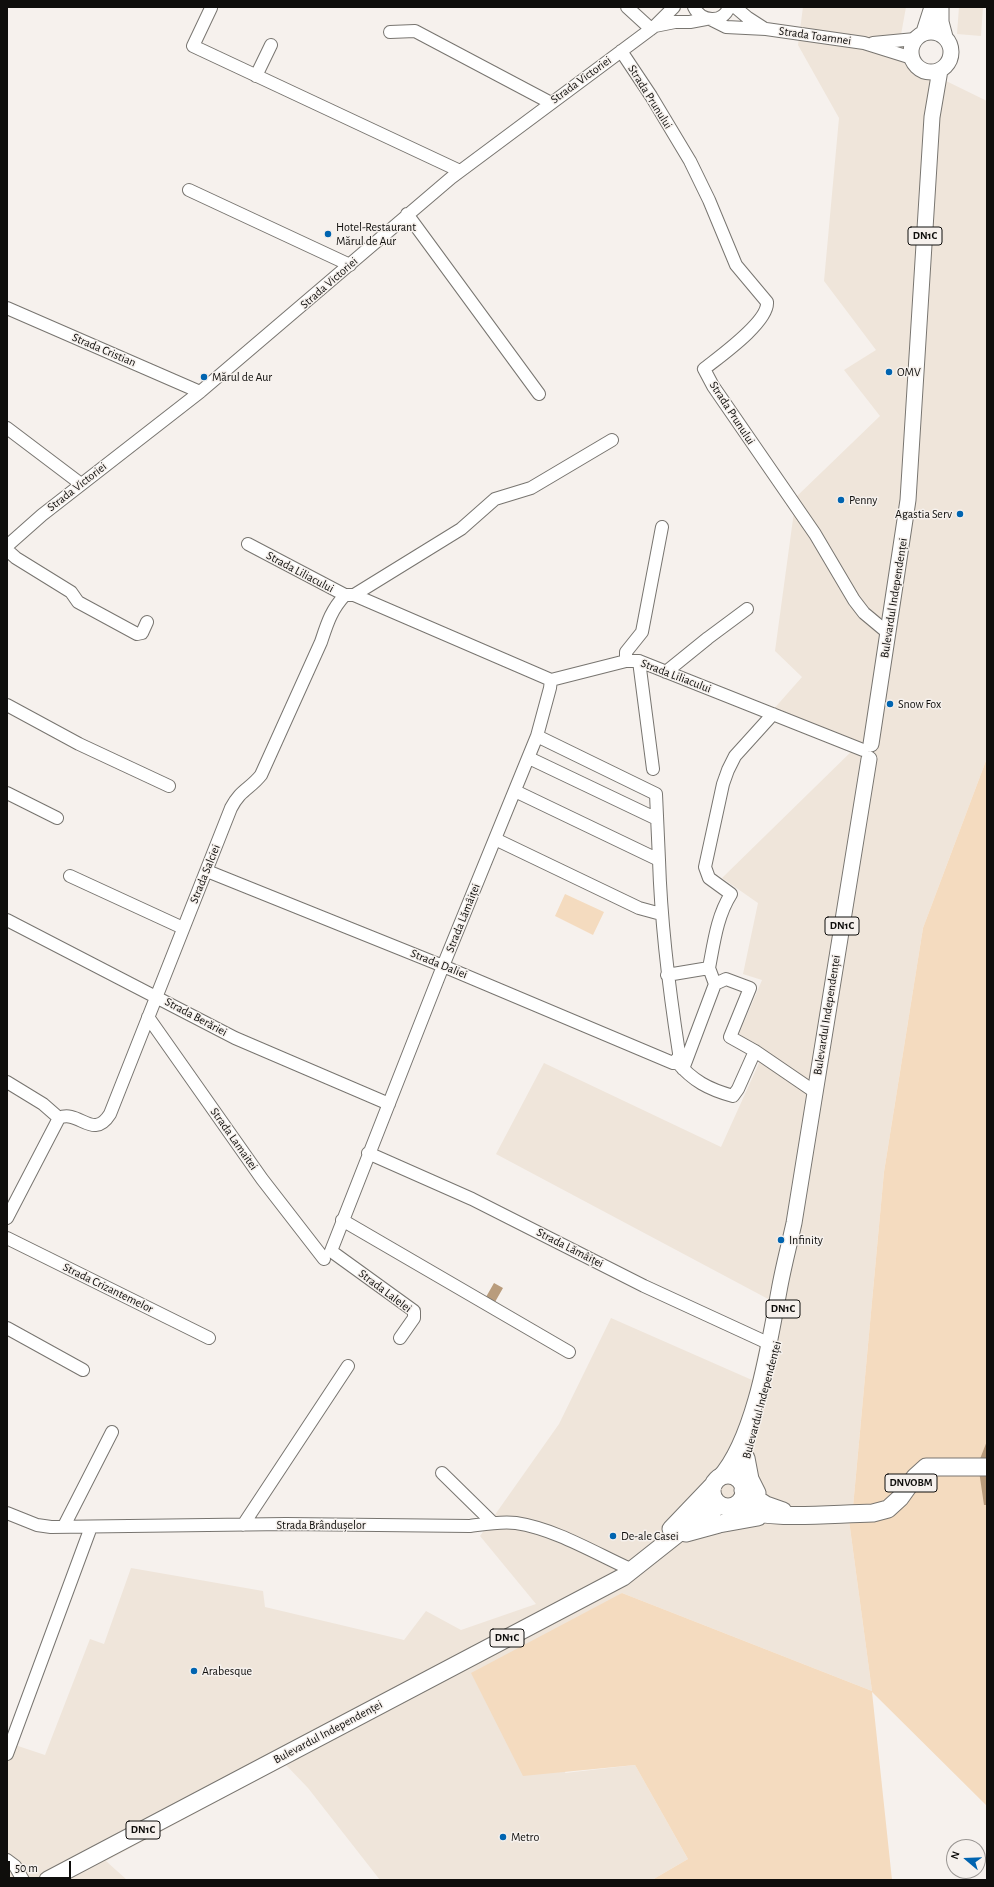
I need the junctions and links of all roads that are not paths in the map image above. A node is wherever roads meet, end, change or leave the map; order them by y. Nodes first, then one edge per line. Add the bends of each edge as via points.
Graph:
1 (627, 7) edge
2 (674, 7) edge
3 (694, 7) edge
4 (729, 7) edge
5 (735, 7) edge
6 (932, 7) edge
7 (941, 7) edge
8 (211, 8) dead end
9 (709, 19) junction
10 (653, 28) junction
11 (766, 29) junction
12 (390, 32) dead end
13 (920, 36) junction
14 (945, 37) junction
15 (864, 43) junction
16 (271, 45) dead end
17 (621, 51) junction
18 (912, 58) junction
19 (923, 70) junction
20 (940, 70) junction
21 (256, 76) junction
22 (551, 102) junction
23 (932, 117) junction
24 (460, 171) junction
25 (189, 190) dead end
26 (407, 214) junction
27 (350, 265) junction
28 (7, 308) edge
29 (200, 392) junction
30 (540, 394) dead end
31 (7, 428) edge
32 (612, 440) dead end
33 (81, 484) junction
34 (662, 527) dead end
35 (248, 544) dead end
36 (7, 546) edge
37 (7, 550) edge
38 (350, 595) junction
39 (747, 609) dead end
40 (147, 622) dead end
41 (888, 633) junction
42 (626, 660) junction
43 (639, 661) junction
44 (666, 672) junction
45 (551, 680) junction
46 (7, 706) edge
47 (773, 714) junction
48 (537, 736) junction
49 (868, 751) junction
50 (529, 758) junction
51 (653, 769) dead end
52 (169, 786) dead end
53 (515, 791) junction
54 (7, 793) edge
55 (57, 818) dead end
56 (657, 819) junction
57 (495, 839) junction
58 (659, 860) junction
59 (207, 871) junction
60 (70, 876) dead end
61 (661, 914) junction
62 (7, 920) edge
63 (183, 928) junction
64 (443, 966) junction
65 (709, 968) junction
66 (667, 975) junction
67 (715, 984) junction
68 (156, 996) junction
69 (148, 1017) junction
70 (755, 1051) junction
71 (676, 1064) junction
72 (7, 1082) edge
73 (815, 1092) junction
74 (388, 1104) junction
75 (58, 1118) junction
76 (368, 1153) junction
77 (7, 1218) edge
78 (342, 1220) junction
79 (794, 1223) junction
80 (7, 1238) edge
81 (327, 1255) junction
82 (7, 1328) edge
83 (209, 1338) dead end
84 (400, 1338) dead end
85 (770, 1344) junction
86 (569, 1352) dead end
87 (348, 1366) dead end
88 (83, 1370) dead end
89 (112, 1432) dead end
90 (746, 1458) junction
91 (987, 1467) edge
92 (442, 1473) dead end
93 (716, 1481) junction
94 (742, 1486) junction
95 (724, 1506) junction
96 (768, 1510) junction
97 (7, 1513) edge
98 (493, 1523) junction
99 (243, 1525) junction
100 (64, 1526) junction
101 (91, 1527) junction
102 (678, 1536) junction
103 (628, 1568) junction
104 (608, 1585) junction
105 (7, 1754) edge
106 (7, 1860) edge
107 (23, 1880) edge
108 (48, 1880) edge

1 - 10 street
2 - 10 street, Strada Victoriei
3 - 9 street via 700,16
4 - 9 street via 724,15
5 - 11 street
6 - 13 main road
7 - 14 main road, DN1C
8 - 21 street via 193,46
9 - 10 street via 675,22
9 - 11 street, Strada Toamnei via 726,27
10 - 17 street, Strada Victoriei
11 - 15 street, Strada Toamnei
12 - 22 street via 415,31
13 - 14 main road via 932,31
13 - 15 street, Strada Toamnei
13 - 18 main road via 911,51
14 - 20 main road, DN1C via 949,42 951,55
15 - 18 street, Strada Toamnei
16 - 21 street
17 - 22 street, Strada Victoriei
17 - 41 street, Strada Prunului via 690,161 710,200 736,265 767,302 766,310 747,335 704,369 713,386 815,534 854,600 864,613
18 - 19 main road
19 - 20 main road
19 - 23 main road, Bulevardul Independenței / DN1C
20 - 23 main road, Bulevardul Independenței / DN1C
21 - 24 street
22 - 24 street, Strada Victoriei
23 - 41 main road, Bulevardul Independenței / DN1C via 908,500
24 - 26 street, Strada Victoriei
25 - 27 street
26 - 27 street, Strada Victoriei
26 - 30 street
27 - 29 street, Strada Victoriei
28 - 29 street, Strada Cristian
29 - 33 street, Strada Victoriei
31 - 33 street
32 - 38 street via 530,488 495,499 461,529
33 - 36 street, Strada Victoriei
34 - 42 street via 642,632 626,652
35 - 38 street, Strada Liliacului
37 - 40 street via 71,592 78,602 137,634 142,633
38 - 45 street, Strada Liliacului
38 - 59 street, Strada Salciei via 332,610 321,642 261,775 237,797
39 - 44 street
41 - 49 main road, Bulevardul Independenței / DN1C
42 - 43 street, Strada Liliacului
42 - 45 street, Strada Liliacului
43 - 44 street, Strada Liliacului
43 - 51 street
44 - 47 street, Strada Liliacului
45 - 48 street, Strada Lămâiței
46 - 52 street via 79,744
47 - 49 street, Strada Liliacului
47 - 65 street via 735,756 723,784 705,867 709,878 731,894 719,920
48 - 50 street, Strada Lămâiței
48 - 56 street via 656,794
49 - 73 main road, Bulevardul Independenței / DN1C
50 - 53 street, Strada Lămâiței
50 - 56 street
53 - 57 street, Strada Lămâiței
53 - 58 street
54 - 55 street
56 - 58 street
57 - 61 street via 639,908
57 - 64 street, Strada Lămâiței
58 - 61 street
59 - 63 street, Strada Salciei
59 - 64 street, Strada Daliei
60 - 63 street
61 - 66 street
62 - 68 street, Strada Berăriei
63 - 68 street, Strada Salciei
64 - 71 street, Strada Daliei
64 - 74 street, Strada Lămâiței
65 - 66 street
65 - 67 street
66 - 71 street via 678,1053
67 - 70 street via 726,979 750,988 730,1037
67 - 71 street
68 - 69 street, Strada Salciei
68 - 74 street, Strada Berăriei via 235,1038
69 - 75 street, Strada Salciei via 105,1121 90,1125 71,1117
69 - 81 street, Strada Lamaitei via 262,1179
70 - 71 street, Strada Daliei via 734,1096 717,1092 689,1076
70 - 73 street
72 - 75 street via 43,1104
73 - 79 main road, Bulevardul Independenței / DN1C
74 - 76 street, Strada Lămâiței
75 - 77 street
76 - 78 street, Strada Lămâiței
76 - 85 street, Strada Lămâiței via 472,1199 644,1286
78 - 81 street, Strada Lămâiței
78 - 86 street
79 - 85 main road, Bulevardul Independenței / DN1C via 778,1291
79 - 90 main road, Bulevardul Independenței / DN1C via 777,1347 766,1395
80 - 83 street, Strada Crizantemelor
81 - 84 street, Strada Lalelei via 414,1311 414,1318
82 - 88 street
85 - 93 main road, Bulevardul Independenței / DN1C via 737,1453
87 - 99 street
89 - 100 street
90 - 94 main road, Bulevardul Independenței / DN1C
90 - 96 highway via 750,1479
91 - 96 highway, DNVOBM via 926,1467 888,1509 873,1513 796,1514
92 - 98 street
93 - 94 highway via 732,1476
93 - 95 highway via 712,1494 714,1499
93 - 103 highway, Bulevardul Independenței / DN1C via 670,1531
94 - 95 highway, DN1C via 742,1497 738,1503
94 - 96 highway
95 - 96 highway, DNVOBM via 743,1512
95 - 102 highway, Bulevardul Independenței / DN1C via 690,1524
96 - 102 highway, DNVOBM
97 - 100 street, Strada Brândușelor via 37,1524
98 - 99 street, Strada Brândușelor via 470,1526
98 - 103 street, Strada Brândușelor via 515,1523 534,1527
99 - 101 street, Strada Brândușelor
100 - 101 street, Strada Brândușelor
101 - 105 street
102 - 104 highway, Bulevardul Independenței / DN1C via 623,1577
103 - 104 highway, Bulevardul Independenței / DN1C
104 - 108 highway, Bulevardul Independenței / DN1C
106 - 107 street via 15,1866

